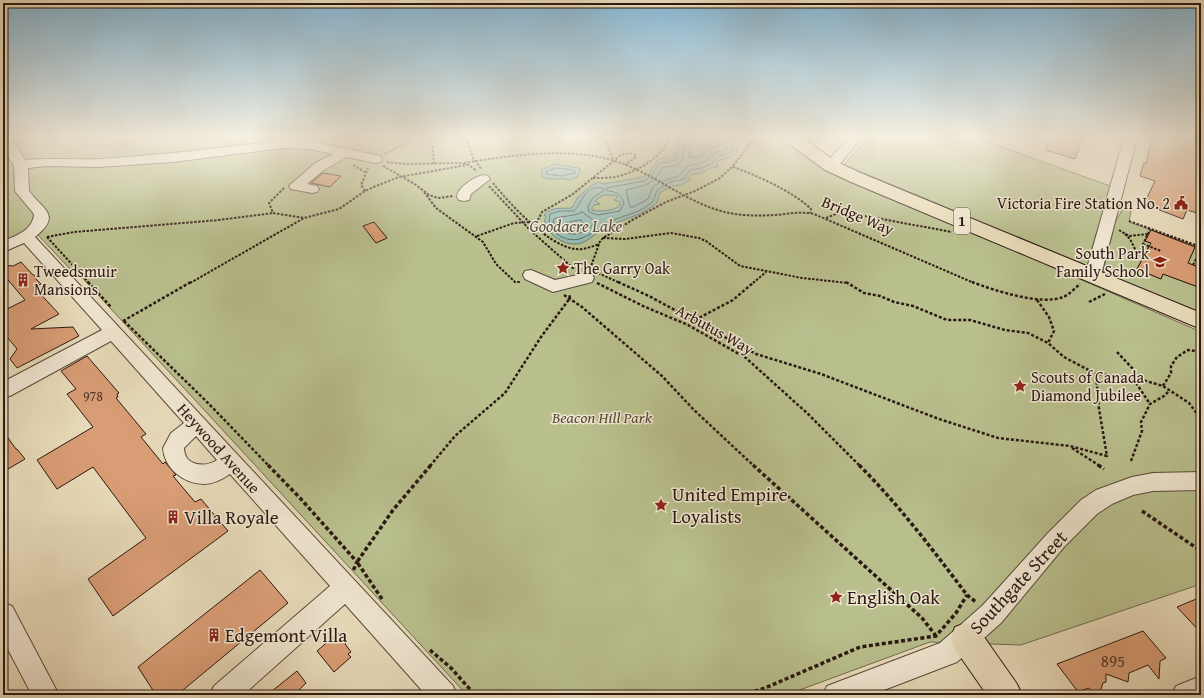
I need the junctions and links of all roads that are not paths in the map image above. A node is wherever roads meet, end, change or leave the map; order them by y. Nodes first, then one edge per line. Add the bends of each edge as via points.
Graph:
1 (21, 171) edge
2 (315, 171) edge
3 (841, 171) edge
4 (1122, 171) edge
5 (486, 177) road end
6 (312, 189) dead end
7 (464, 195) road end
8 (37, 237) junction
9 (3, 247) edge
10 (586, 274) road end
11 (1093, 275) junction
12 (529, 279) road end
13 (1201, 321) edge
14 (118, 326) junction
15 (3, 391) edge
16 (198, 425) junction
17 (232, 462) junction
18 (1201, 481) edge
19 (346, 588) junction
20 (3, 615) edge
21 (966, 638) junction
22 (1201, 689) edge
23 (46, 695) edge
24 (223, 695) edge
25 (444, 695) edge
26 (836, 695) edge
27 (1006, 695) edge
28 (1185, 695) edge

1 - 8 street via 20,184 23,193 40,213
2 - 6 street via 296,186
3 - 11 main road, 1
4 - 11 street
5 - 7 street
8 - 9 street
8 - 14 street, Heywood Avenue
10 - 12 street via 564,291
11 - 13 main road, 1
14 - 15 street
14 - 16 street, Heywood Avenue
16 - 17 street, Heywood Avenue
16 - 17 street via 180,437 172,451 183,467 193,474 204,475 218,472
17 - 19 street, Heywood Avenue
18 - 21 street, Southgate Street via 1153,482 1132,486 1104,497 1089,507 1056,540 992,614
19 - 24 street
19 - 25 street, Heywood Avenue
20 - 23 street
21 - 26 street, Southgate Street via 948,653
21 - 27 main road
22 - 28 street

